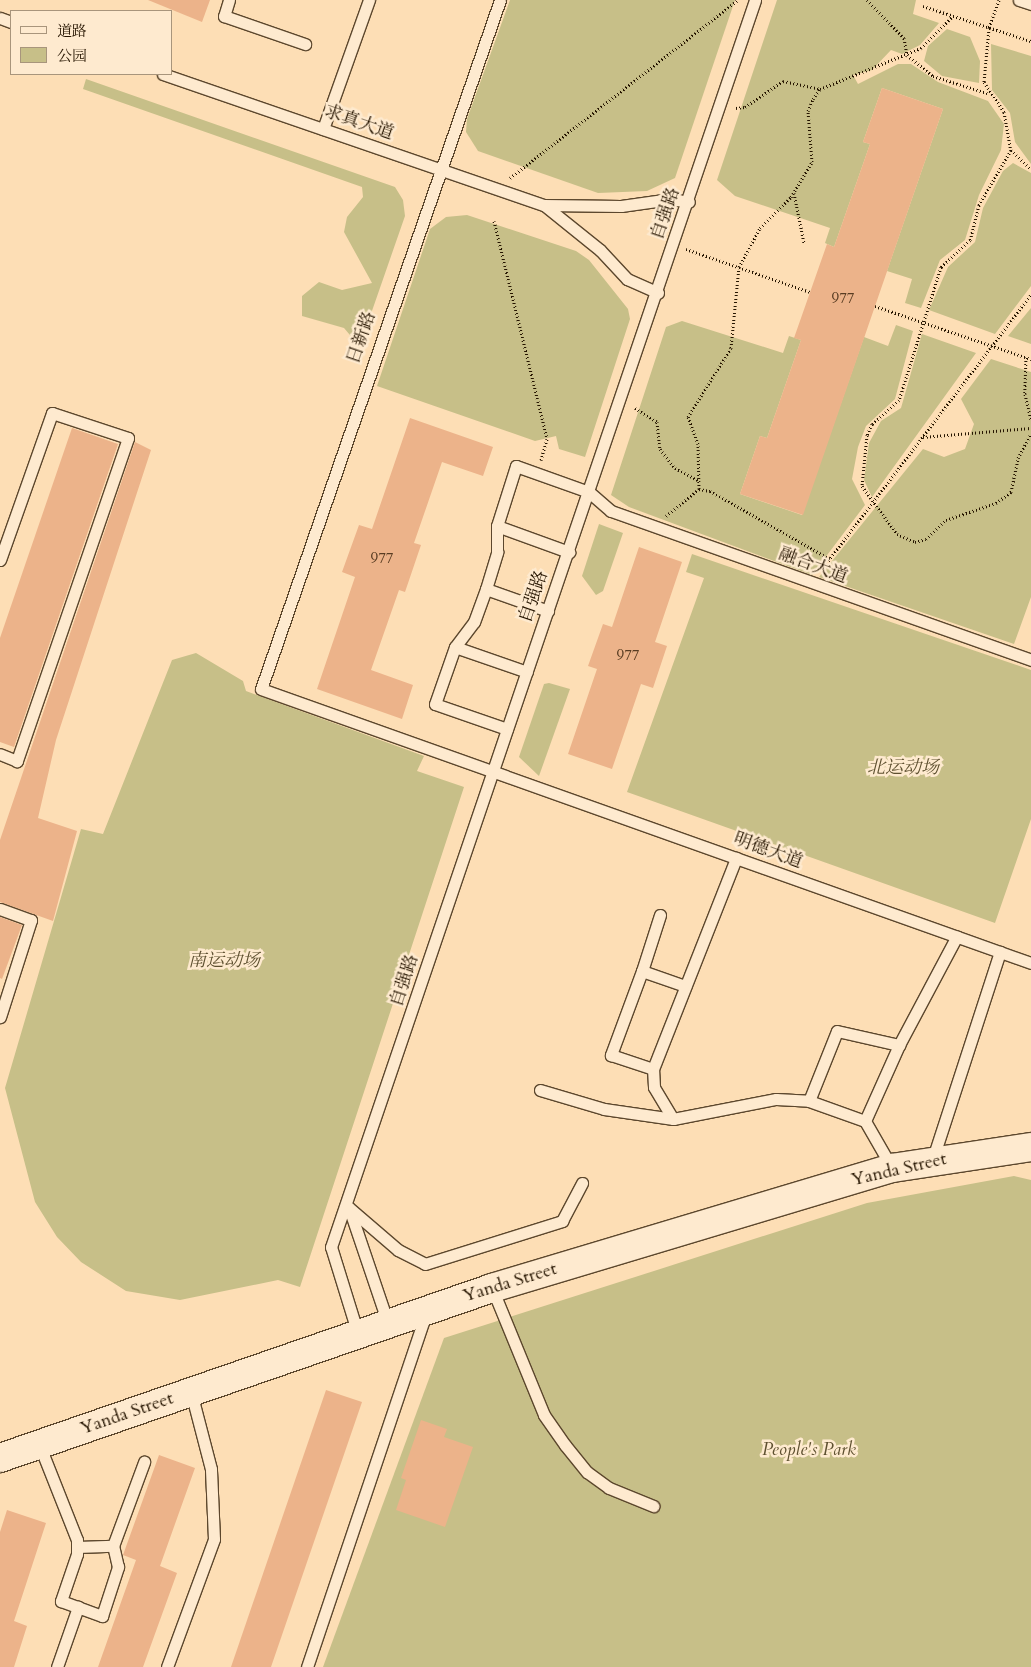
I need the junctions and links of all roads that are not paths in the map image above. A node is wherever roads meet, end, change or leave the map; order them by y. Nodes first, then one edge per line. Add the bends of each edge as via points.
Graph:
1 (229, 0) edge
2 (369, 0) edge
3 (500, 0) edge
4 (755, 0) edge
5 (1019, 0) edge
6 (1031, 4) edge
7 (304, 44) dead end
8 (166, 75) edge
9 (323, 129) junction
10 (439, 168) junction
11 (689, 202) junction
12 (544, 206) junction
13 (658, 293) junction
14 (589, 492) junction
15 (497, 526) junction
16 (569, 552) junction
17 (0, 560) edge
18 (486, 589) junction
19 (548, 611) junction
20 (455, 647) junction
21 (1031, 660) edge
22 (527, 672) junction
23 (261, 689) joint
24 (507, 729) junction
25 (0, 754) edge
26 (493, 772) junction
27 (736, 858) junction
28 (0, 909) edge
29 (660, 915) dead end
30 (957, 936) junction
31 (1000, 952) junction
32 (1031, 963) edge
33 (642, 971) junction
34 (685, 986) junction
35 (0, 1017) edge
36 (899, 1045) junction
37 (653, 1069) junction
38 (540, 1090) dead end
39 (809, 1101) junction
40 (673, 1119) junction
41 (865, 1121) junction
42 (1031, 1147) edge
43 (932, 1161) junction
44 (892, 1168) junction
45 (582, 1183) dead end
46 (348, 1206) junction
47 (492, 1288) junction
48 (427, 1310) junction
49 (388, 1324) junction
50 (358, 1334) junction
51 (191, 1392) junction
52 (39, 1444) junction
53 (0, 1458) edge
54 (144, 1462) dead end
55 (653, 1506) dead end
56 (113, 1546) junction
57 (77, 1547) junction
58 (78, 1607) junction
59 (57, 1667) edge
60 (167, 1667) edge
61 (307, 1667) edge

1 - 7 lane via 224,16
2 - 9 lane
3 - 10 lane, 日新路
4 - 11 lane, 自强路
5 - 6 lane
8 - 9 lane, 求真大道
9 - 10 lane, 求真大道
10 - 12 lane, 求真大道
10 - 23 lane, 日新路
11 - 12 lane via 671,199 622,206
11 - 13 lane, 自强路
12 - 13 lane via 600,250 627,279
13 - 14 lane, 自强路
14 - 15 lane via 516,466
14 - 16 lane, 自强路
14 - 21 lane, 融合大道 via 611,511
15 - 16 lane
15 - 18 lane via 497,552
16 - 19 lane, 自强路
17 - 25 lane via 52,413 128,438 16,760
18 - 19 lane
18 - 20 lane via 474,622
19 - 22 lane, 自强路
20 - 22 lane
20 - 24 lane via 435,704
22 - 24 lane, 自强路
23 - 26 lane, 明德大道
24 - 26 lane, 自强路
26 - 27 lane, 明德大道
26 - 46 lane, 自强路
27 - 30 lane, 明德大道
27 - 34 lane
28 - 35 lane via 31,920
29 - 33 lane
30 - 31 lane, 明德大道
30 - 36 lane
31 - 32 lane, 明德大道
31 - 43 lane
33 - 34 lane
33 - 37 lane via 612,1055
34 - 37 lane
36 - 39 lane via 836,1031
36 - 41 lane
37 - 40 lane via 654,1087
38 - 40 lane via 604,1109
39 - 40 lane via 776,1099
39 - 41 lane
41 - 44 lane
42 - 43 main road, Yanda Street
43 - 44 main road, Yanda Street
44 - 47 main road, Yanda Street
45 - 46 lane via 562,1221 425,1264 398,1250
46 - 49 lane
46 - 50 lane, 自强路 via 337,1228 331,1256
47 - 48 main road, Yanda Street
47 - 55 lane via 544,1415 565,1445 587,1472 609,1488
48 - 49 main road, Yanda Street
48 - 61 lane
49 - 50 main road, Yanda Street
50 - 51 main road, Yanda Street
51 - 52 main road, Yanda Street
51 - 60 lane via 211,1469 214,1539
52 - 53 main road, Yanda Street
52 - 57 lane
54 - 56 lane
56 - 57 lane
56 - 58 lane via 118,1567 102,1616
57 - 58 lane via 61,1601
58 - 59 lane

